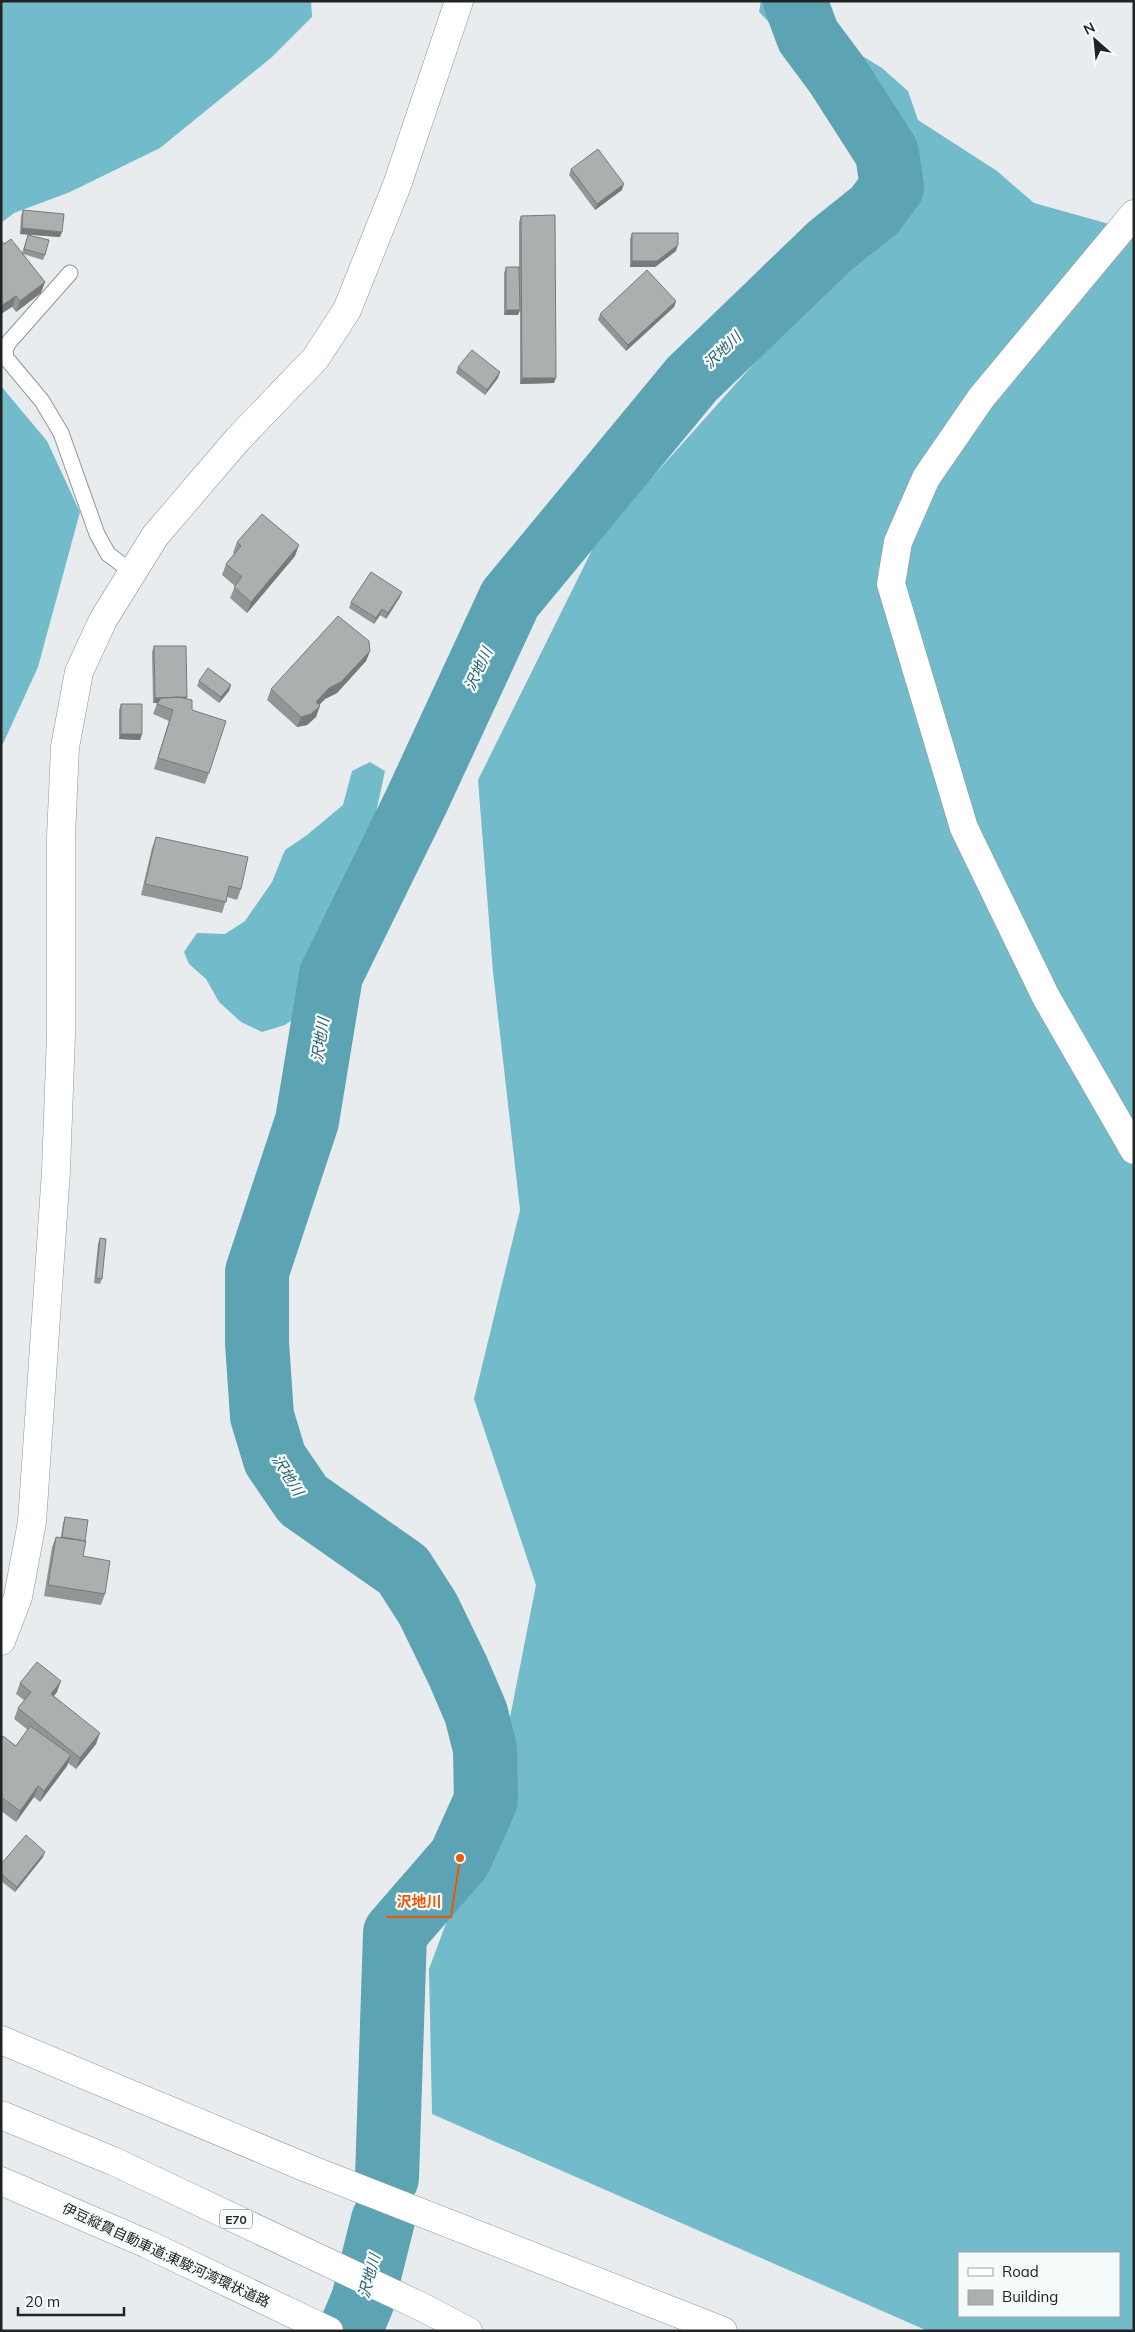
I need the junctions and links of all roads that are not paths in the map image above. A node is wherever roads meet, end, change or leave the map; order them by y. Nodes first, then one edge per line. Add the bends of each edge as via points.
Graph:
1 (459, 1) edge
2 (1134, 214) edge
3 (70, 273) dead end
4 (132, 572) junction
5 (1134, 1150) edge
6 (6, 1607) edge
7 (1, 1641) edge
8 (1, 2040) edge
9 (1, 2115) edge
10 (1, 2181) edge
11 (329, 2331) edge
12 (468, 2331) edge
13 (724, 2331) edge

1 - 4 main road via 397,186 347,310 315,358 238,439 155,536
2 - 5 main road via 981,398 926,478 898,542 892,584 964,828 1046,997
3 - 4 lane via 9,342 6,358 42,401 61,433 97,534 108,554
4 - 6 main road via 102,620 79,672 65,747 56,1171 32,1522 18,1597
6 - 7 main road
8 - 13 main road via 307,2168
9 - 12 main road, E70 via 113,2161
10 - 11 main road, 伊豆縦貫自動車道;東駿河湾環状道路 via 147,2244

